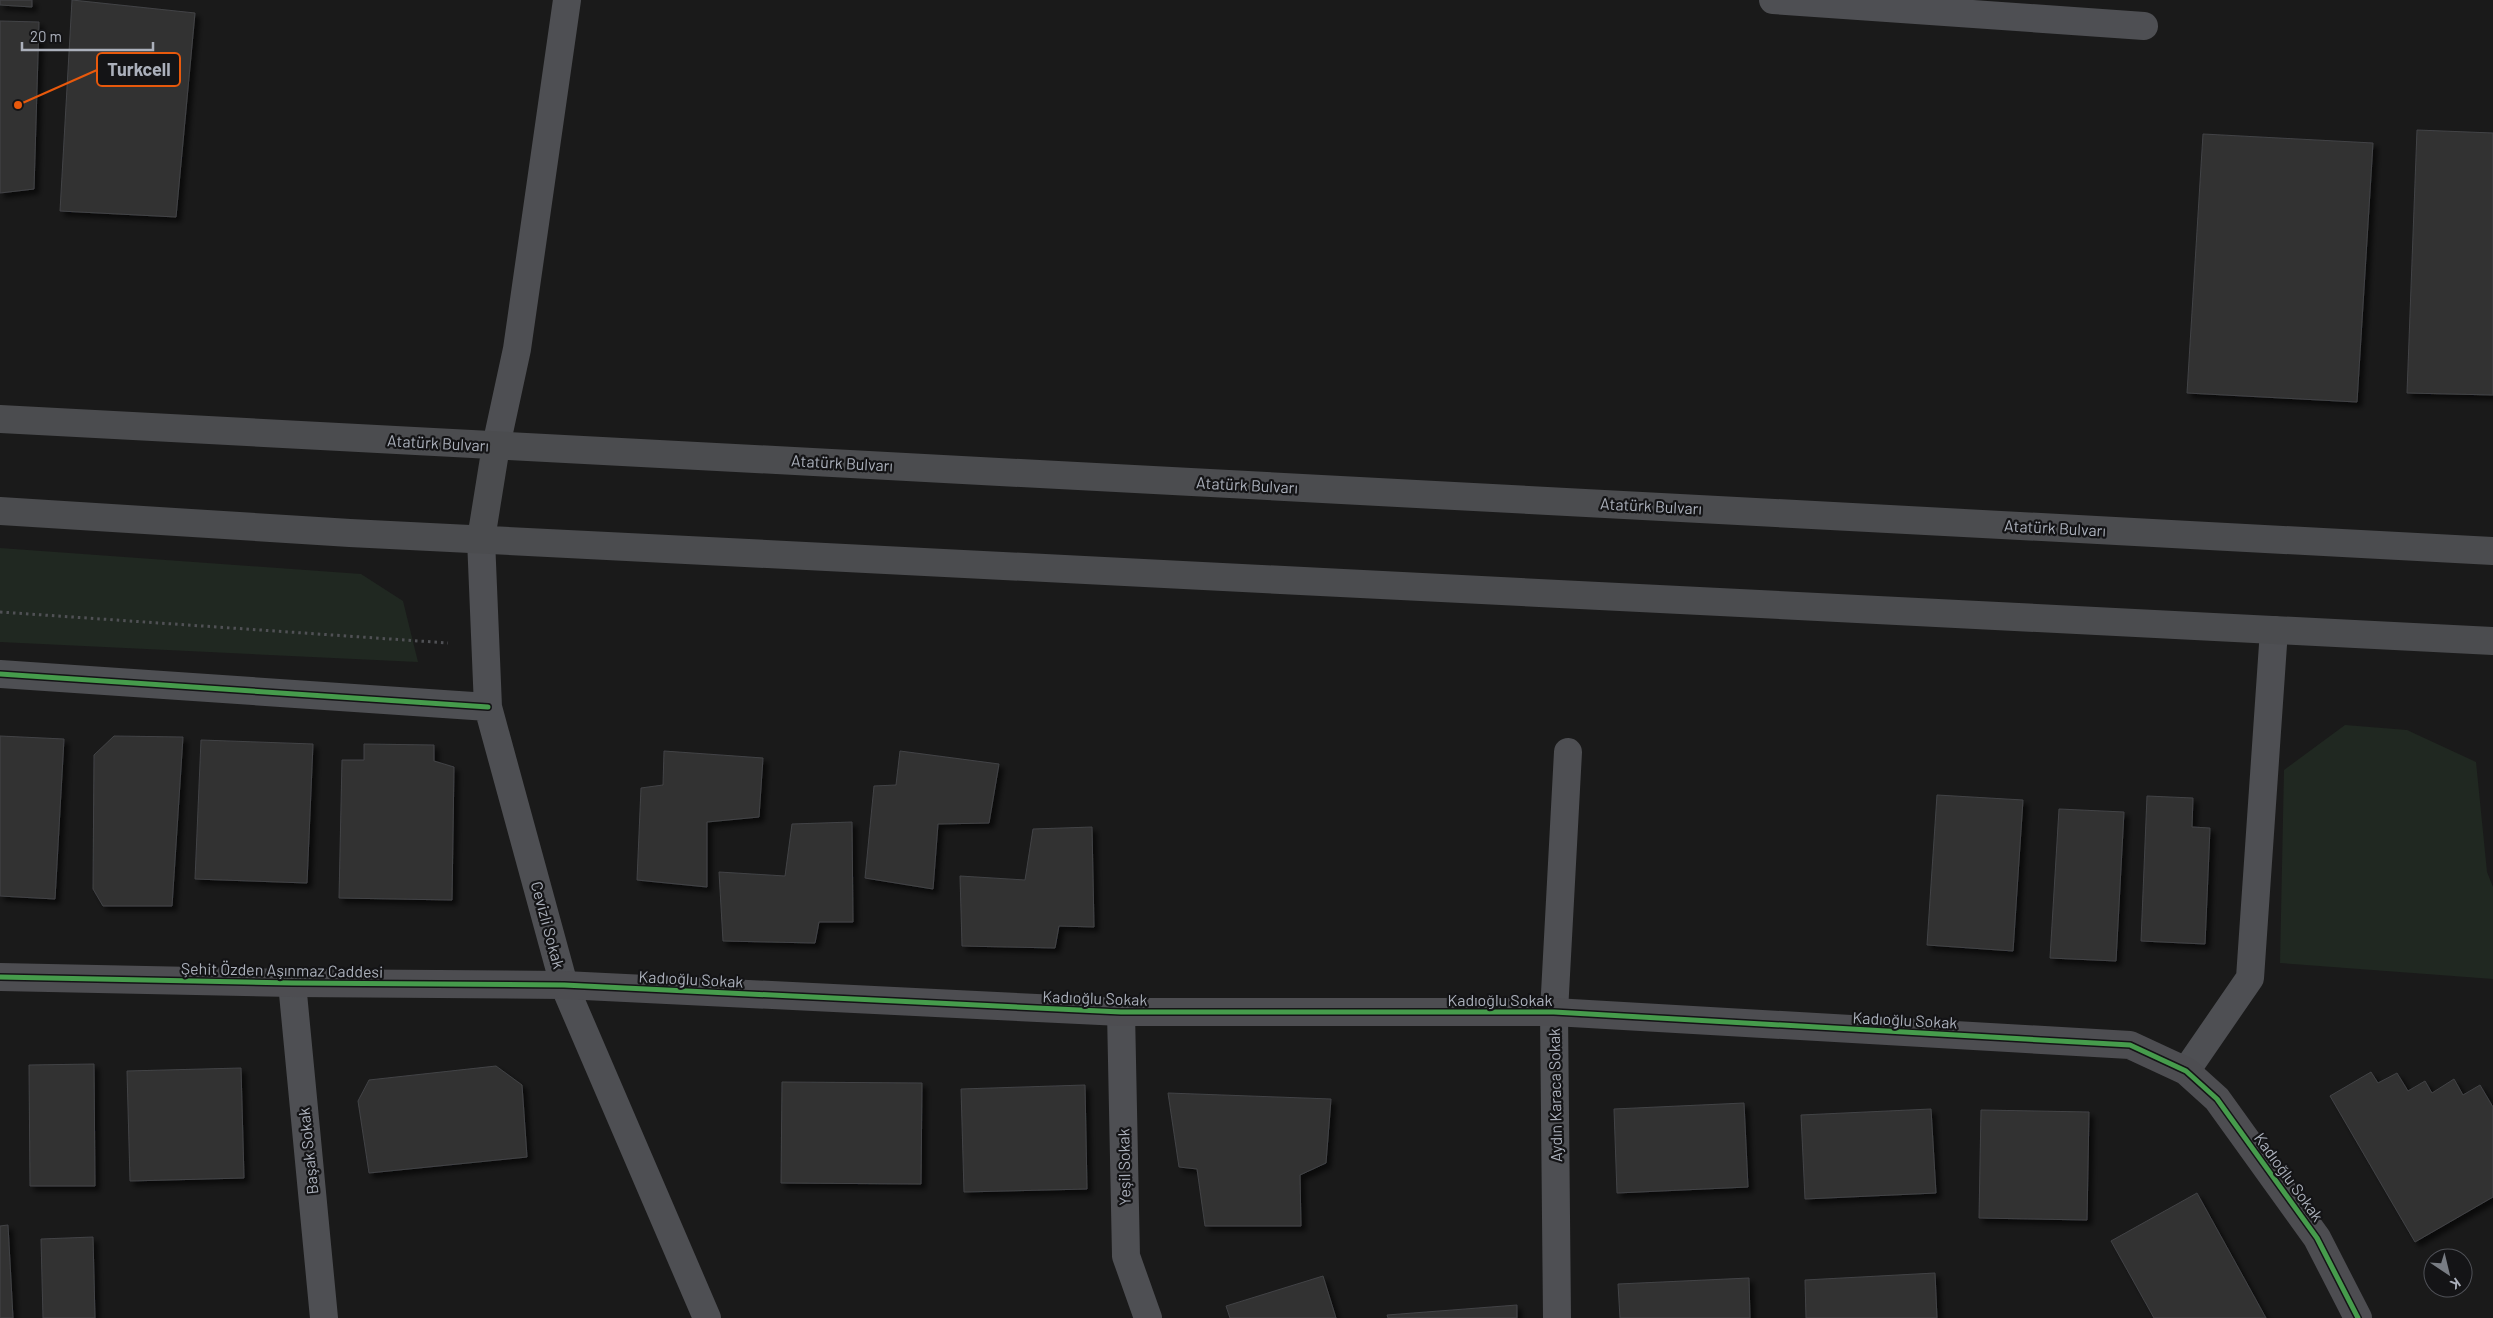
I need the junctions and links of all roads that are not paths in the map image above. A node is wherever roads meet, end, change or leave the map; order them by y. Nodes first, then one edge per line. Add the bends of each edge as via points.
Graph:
1 (567, 0) edge
2 (1773, 0) edge
3 (2144, 26) dead end
4 (0, 418) edge
5 (496, 446) junction
6 (0, 511) edge
7 (481, 539) junction
8 (2493, 551) edge
9 (2274, 630) junction
10 (2493, 640) edge
11 (0, 674) edge
12 (488, 707) junction
13 (1568, 752) dead end
14 (0, 977) edge
15 (292, 984) junction
16 (564, 985) junction
17 (1121, 1012) junction
18 (1554, 1012) junction
19 (2186, 1071) junction
20 (324, 1318) edge
21 (707, 1318) edge
22 (1148, 1318) edge
23 (1558, 1318) edge
24 (2358, 1318) edge

1 - 5 street via 517,349
2 - 3 street
4 - 5 main road, Atatürk Bulvarı
5 - 7 main road
5 - 8 main road, Atatürk Bulvarı
6 - 7 main road
7 - 9 main road
7 - 12 street, Cevizli Sokak
9 - 10 main road
9 - 19 street via 2250,978
11 - 12 street
12 - 16 street, Cevizli Sokak
13 - 18 street, Aydın Karaca Sokak
14 - 15 street, Şehit Özden Aşınmaz Caddesi
15 - 16 street, Şehit Özden Aşınmaz Caddesi
15 - 20 street, Başak Sokak
16 - 17 street, Kadıoğlu Sokak
16 - 21 street, Cevizli Sokak
17 - 18 street, Kadıoğlu Sokak
17 - 22 street, Yeşil Sokak via 1126,1256
18 - 19 street, Kadıoğlu Sokak via 2130,1045
18 - 23 street, Aydın Karaca Sokak
19 - 24 street, Kadıoğlu Sokak via 2217,1099 2317,1238

